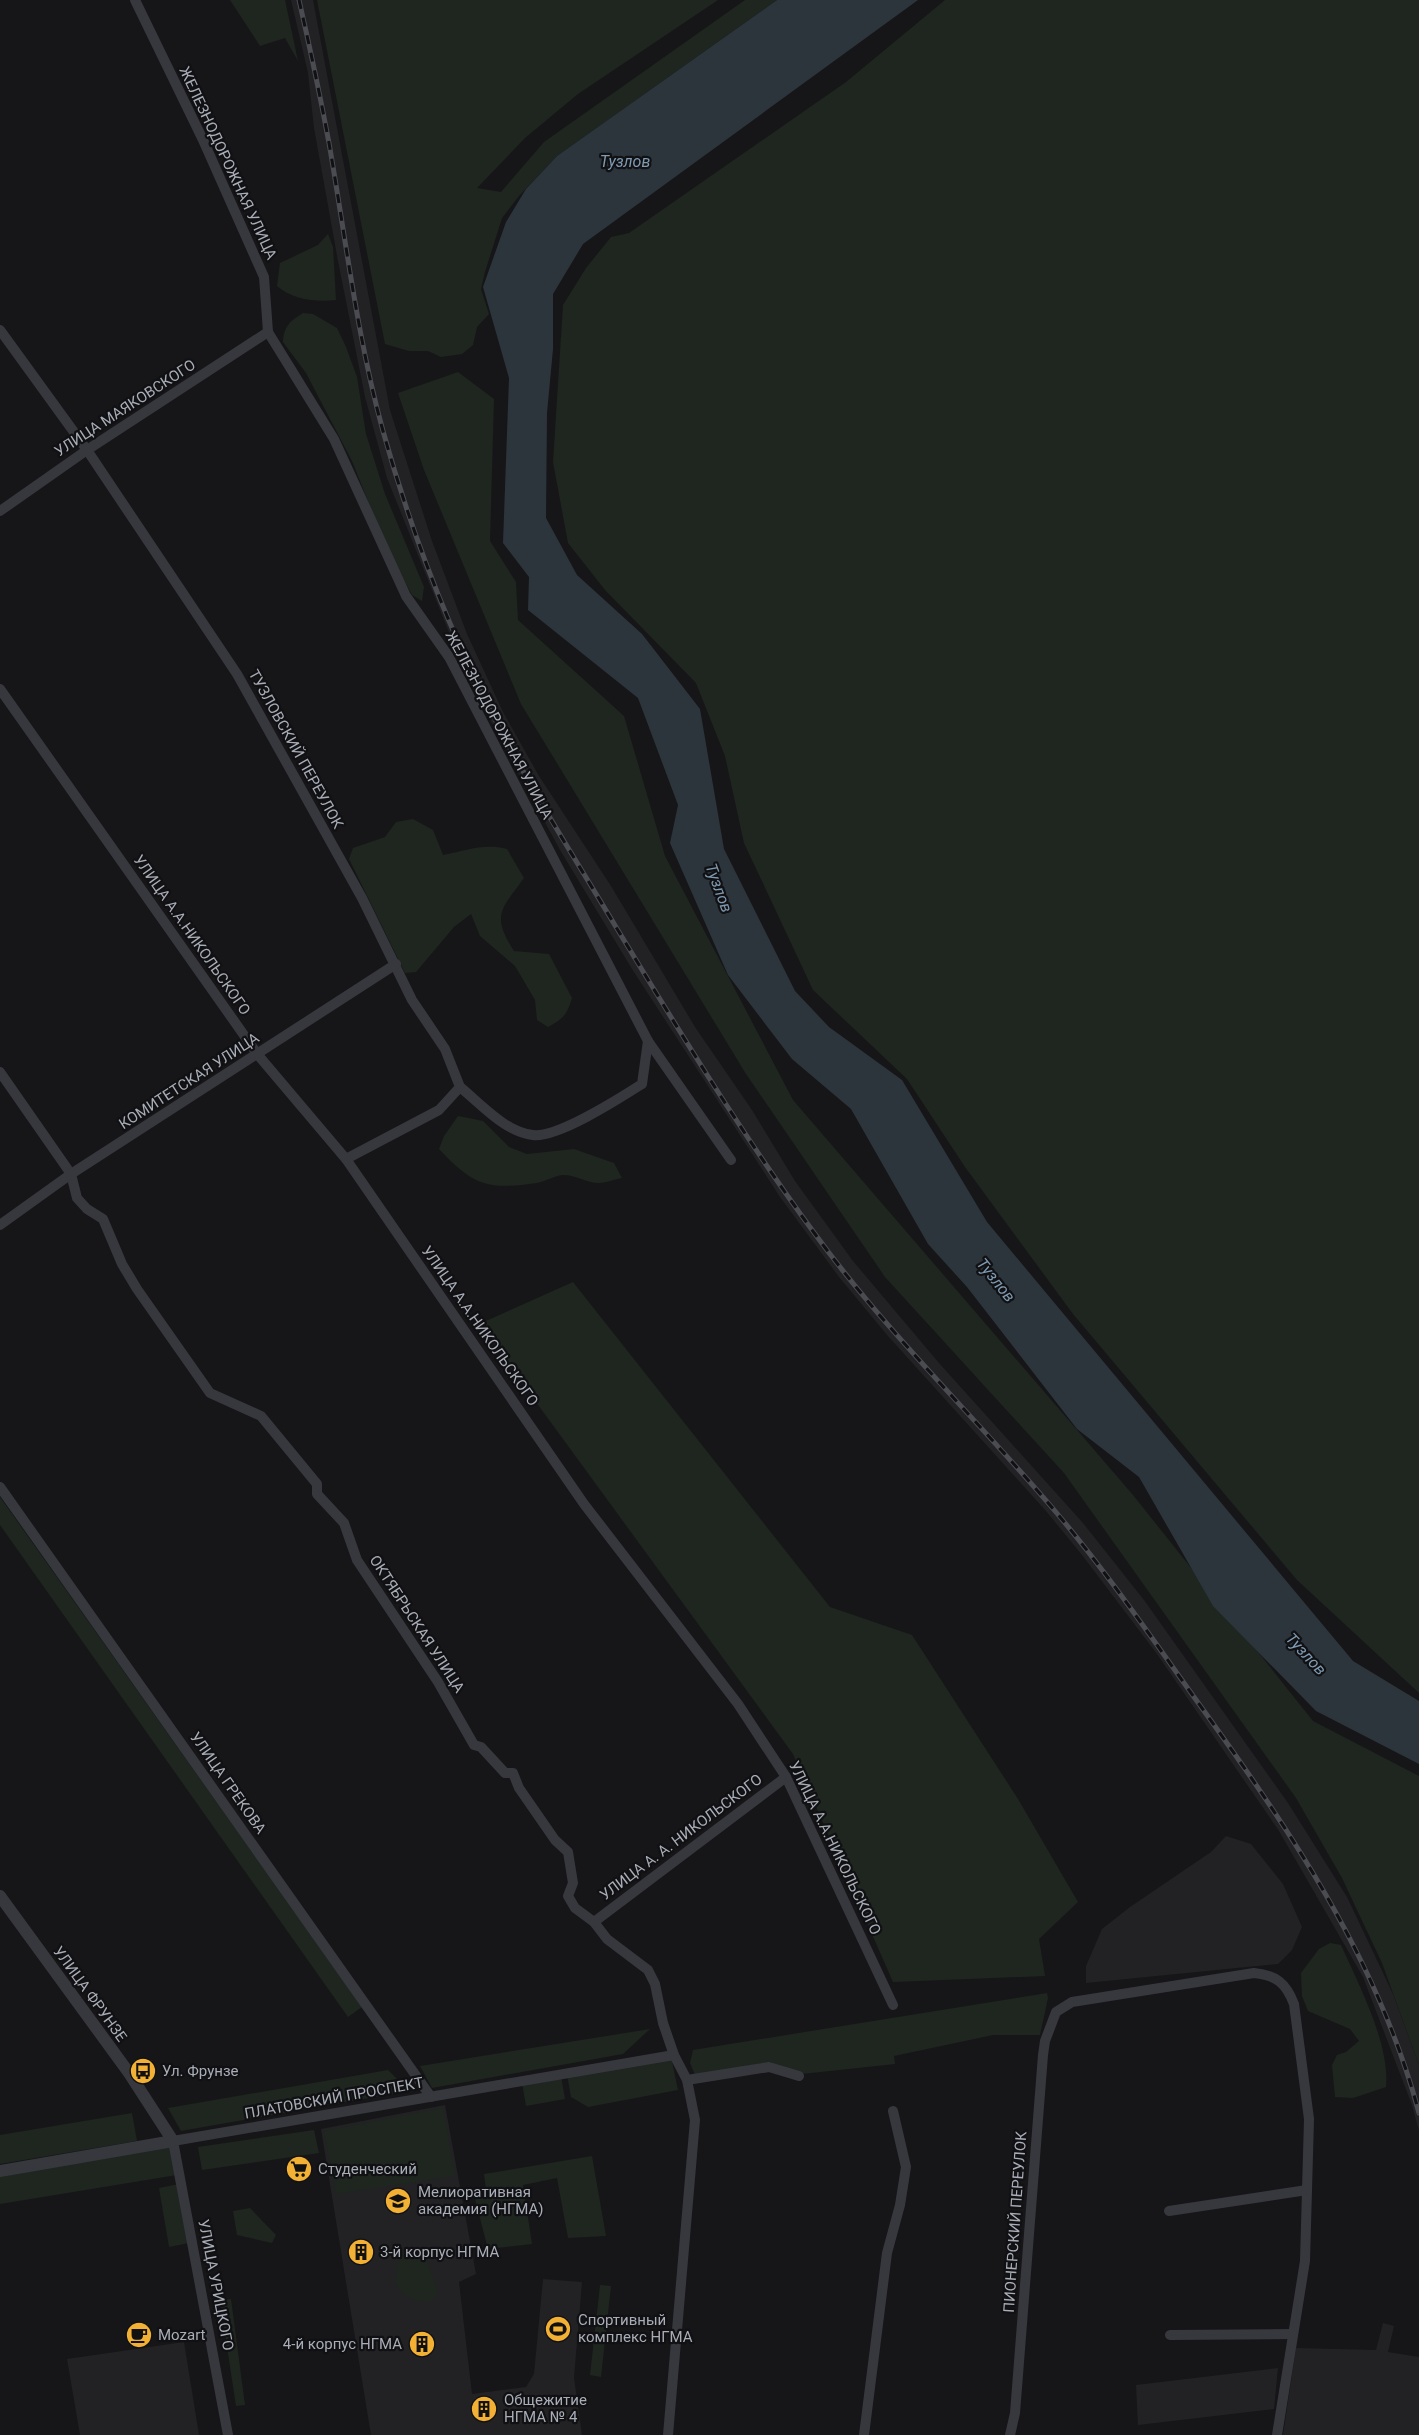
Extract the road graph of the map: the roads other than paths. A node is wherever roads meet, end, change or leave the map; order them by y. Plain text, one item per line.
1 (135, 0) edge
2 (0, 330) edge
3 (268, 332) junction
4 (87, 450) junction
5 (0, 511) edge
6 (0, 689) edge
7 (396, 964) junction
8 (648, 1041) junction
9 (258, 1055) junction
10 (0, 1072) edge
11 (460, 1087) junction
12 (346, 1159) junction
13 (731, 1160) dead end
14 (71, 1174) junction
15 (0, 1225) edge
16 (0, 1487) edge
17 (786, 1777) junction
18 (0, 1896) edge
19 (594, 1922) junction
20 (893, 2006) dead end
21 (674, 2055) junction
22 (799, 2076) dead end
23 (687, 2080) junction
24 (431, 2097) junction
25 (894, 2111) dead end
26 (174, 2140) junction
27 (0, 2171) edge
28 (1307, 2190) junction
29 (1169, 2211) dead end
30 (1293, 2334) junction
31 (1170, 2335) dead end
32 (228, 2435) edge
33 (668, 2435) edge
34 (864, 2435) edge
35 (1010, 2435) edge
36 (1277, 2435) edge

1 - 3 street, ЖЕЛЕЗНОДОРОЖНАЯ УЛИЦА
2 - 4 street, ТУЗЛОВСКИЙ ПЕРЕУЛОК
3 - 4 street, УЛИЦА МАЯКОВСКОГО
3 - 8 street, ЖЕЛЕЗНОДОРОЖНАЯ УЛИЦА
4 - 5 street, УЛИЦА МАЯКОВСКОГО
4 - 7 street, ТУЗЛОВСКИЙ ПЕРЕУЛОК
6 - 9 street, УЛИЦА А.А.НИКОЛЬСКОГО
7 - 9 street, КОМИТЕТСКАЯ УЛИЦА
7 - 11 street, ТУЗЛОВСКИЙ ПЕРЕУЛОК
8 - 11 street
8 - 13 street, ЖЕЛЕЗНОДОРОЖНАЯ УЛИЦА
9 - 12 street, УЛИЦА А.А.НИКОЛЬСКОГО
9 - 14 street, КОМИТЕТСКАЯ УЛИЦА
10 - 14 street, ОКТЯБРЬСКАЯ УЛИЦА
11 - 12 street
12 - 17 street, УЛИЦА А.А.НИКОЛЬСКОГО
14 - 15 street, КОМИТЕТСКАЯ УЛИЦА
14 - 19 street, ОКТЯБРЬСКАЯ УЛИЦА
16 - 24 street, УЛИЦА ГРЕКОВА
17 - 19 street, УЛИЦА А. А. НИКОЛЬСКОГО
17 - 20 street, УЛИЦА А.А.НИКОЛЬСКОГО
18 - 26 street, УЛИЦА ФРУНЗЕ
19 - 21 street, ОКТЯБРЬСКАЯ УЛИЦА
21 - 23 street, ОКТЯБРЬСКАЯ УЛИЦА
21 - 24 street, ПЛАТОВСКИЙ ПРОСПЕКТ
22 - 23 street
23 - 33 street, ОКТЯБРЬСКАЯ УЛИЦА
24 - 26 street, ПЛАТОВСКИЙ ПРОСПЕКТ
25 - 34 street
26 - 27 street, ПЛАТОВСКИЙ ПРОСПЕКТ
26 - 32 street, УЛИЦА УРИЦКОГО
28 - 29 street
28 - 30 street
28 - 35 street, ПИОНЕРСКИЙ ПЕРЕУЛОК
30 - 31 street
30 - 36 street

